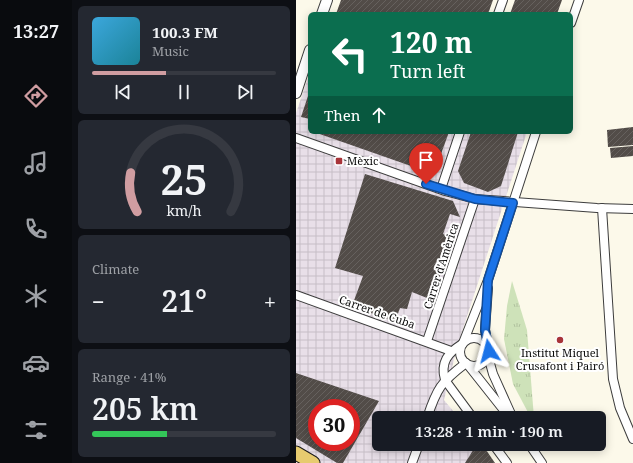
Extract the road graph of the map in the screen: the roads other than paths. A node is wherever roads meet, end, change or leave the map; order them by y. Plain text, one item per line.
1 (327, 0) edge
2 (503, 0) edge
3 (579, 0) edge
4 (323, 12) edge
5 (499, 12) edge
6 (573, 17) edge
7 (308, 56) edge
8 (296, 93) edge
9 (459, 134) edge
10 (535, 134) edge
11 (296, 138) edge
12 (441, 189) junction
13 (475, 199) junction
14 (513, 203) junction
15 (602, 208) junction
16 (633, 208) edge
17 (488, 280) junction
18 (296, 295) edge
19 (427, 341) junction
20 (463, 344) junction
21 (488, 347) junction
22 (451, 351) junction
23 (488, 356) junction
24 (467, 364) junction
25 (445, 380) junction
26 (430, 411) edge
27 (468, 411) edge
28 (505, 411) edge
29 (508, 411) edge
30 (633, 439) edge
31 (416, 451) edge
32 (498, 451) edge
33 (534, 451) edge
34 (296, 453) edge
35 (313, 463) edge
36 (412, 463) edge
37 (507, 463) edge
38 (542, 463) edge

1 - 4 street
2 - 5 street
3 - 6 street
7 - 8 street
9 - 12 street
10 - 14 street
11 - 12 street
12 - 13 street
13 - 14 street
13 - 19 street, Carrer d'Amèrica
14 - 15 street
14 - 17 street
15 - 16 street
15 - 30 street
17 - 20 street
17 - 21 street
18 - 19 street, Carrer de Cuba
19 - 22 street, Carrer de Cuba
20 - 21 street
20 - 22 street
20 - 24 street
21 - 23 street
22 - 25 street
23 - 24 street
23 - 29 street
24 - 25 street
24 - 28 street
25 - 26 street
25 - 27 street
31 - 36 street
32 - 37 street
33 - 38 street
34 - 35 main road

